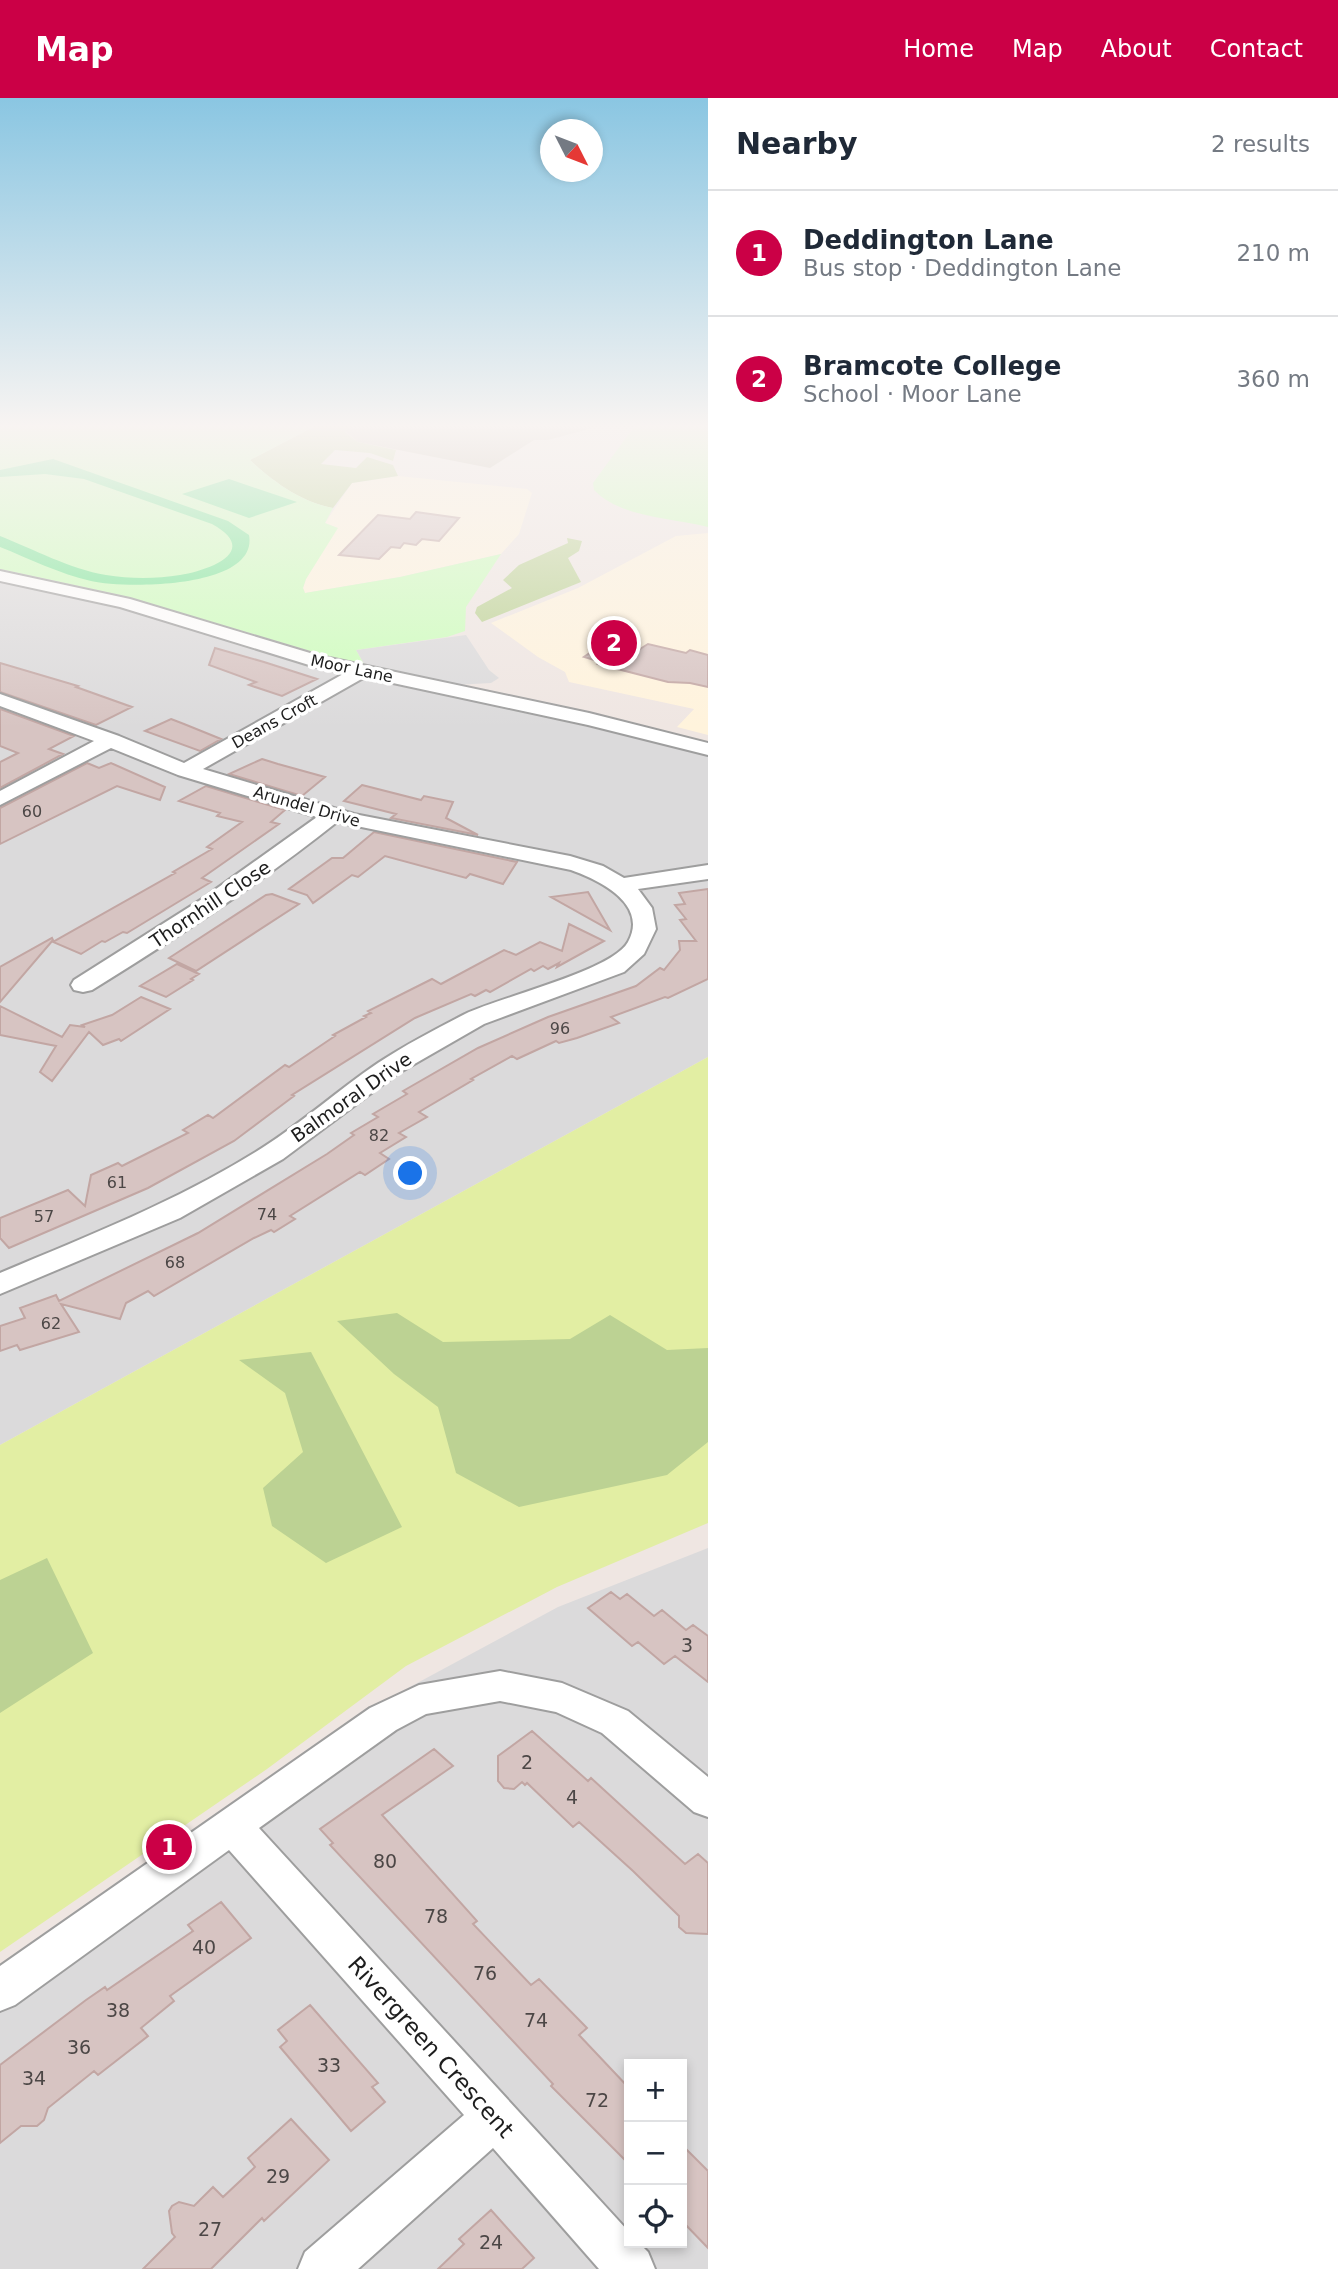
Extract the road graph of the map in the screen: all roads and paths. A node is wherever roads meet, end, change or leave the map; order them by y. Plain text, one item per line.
1 (0, 576) edge
2 (362, 671) junction
3 (0, 700) edge
4 (112, 740) junction
5 (708, 749) edge
6 (185, 771) junction
7 (0, 799) edge
8 (333, 815) junction
9 (708, 872) edge
10 (621, 885) junction
11 (83, 985) dead end
12 (0, 1284) edge
13 (708, 1800) edge
14 (232, 1825) junction
15 (0, 1991) edge
16 (495, 2117) junction
17 (322, 2269) edge
18 (631, 2269) edge

1 - 2 street, Moor Lane
2 - 5 street, Moor Lane
2 - 6 street, Deans Croft
3 - 4 street, Arundel Drive
4 - 6 street, Arundel Drive
4 - 7 street
6 - 8 street, Arundel Drive
8 - 10 street, Arundel Drive
8 - 11 street, Thornhill Close
9 - 10 street
10 - 12 street, Balmoral Drive
13 - 14 street
14 - 15 street
14 - 16 street, Rivergreen Crescent
16 - 17 street
16 - 18 street, Rivergreen Crescent

